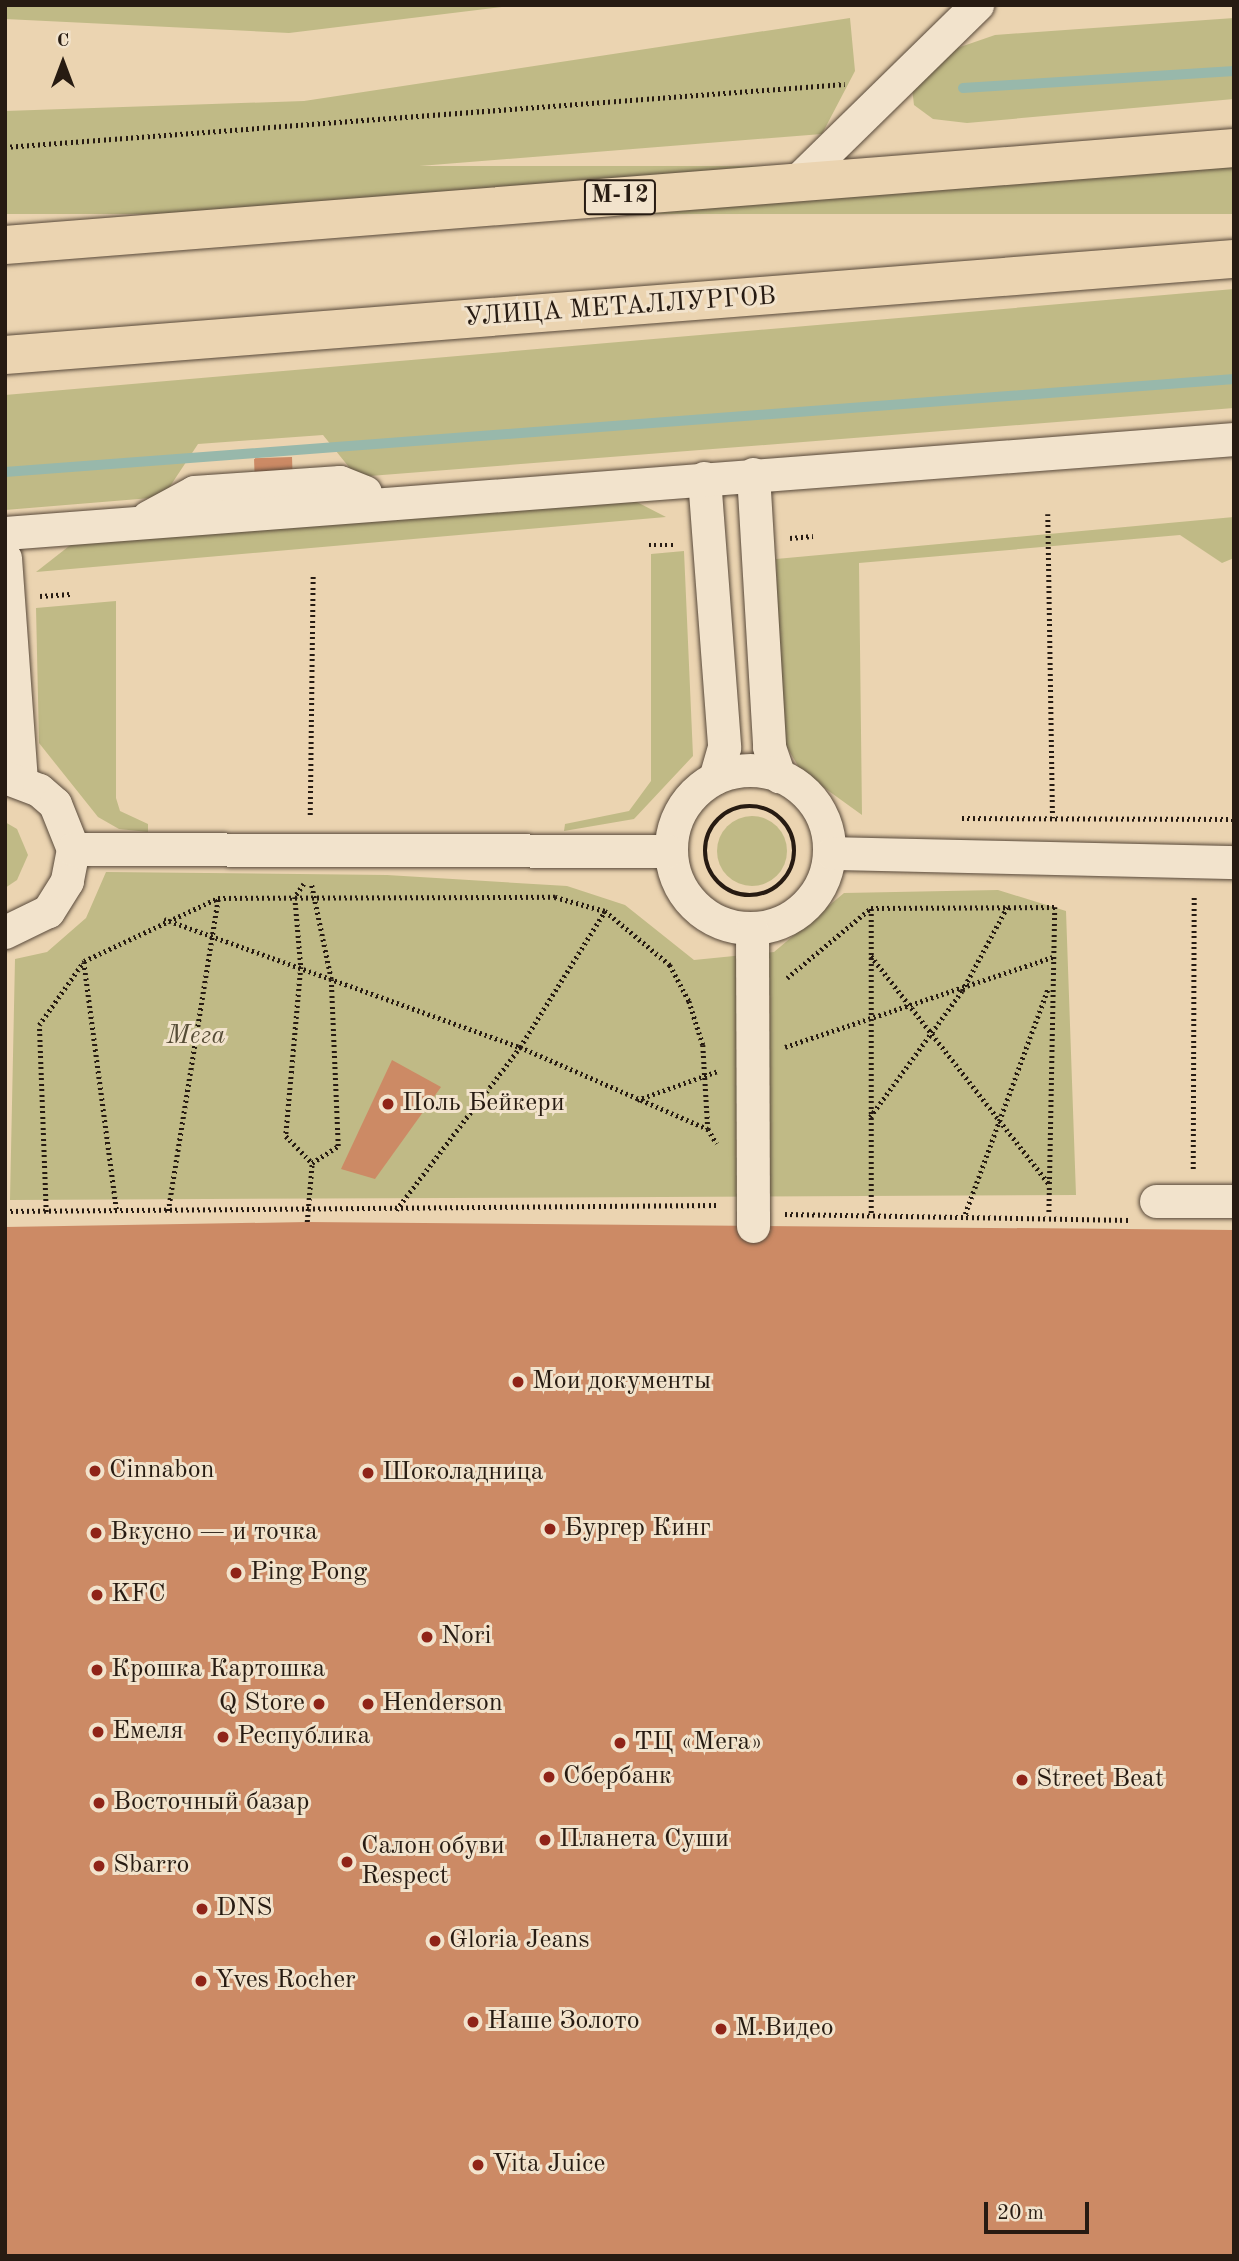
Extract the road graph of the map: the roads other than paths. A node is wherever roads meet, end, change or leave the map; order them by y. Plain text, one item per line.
1 (977, 5) edge
2 (1234, 148) edge
3 (795, 183) junction
4 (5, 245) edge
5 (1234, 259) edge
6 (5, 355) edge
7 (1234, 439) edge
8 (753, 474) junction
9 (704, 478) junction
10 (5, 533) edge
11 (5, 558) edge
12 (779, 776) junction
13 (13, 778) edge
14 (715, 778) junction
15 (72, 849) junction
16 (667, 850) junction
17 (832, 853) junction
18 (1234, 862) edge
19 (752, 931) junction
20 (5, 932) edge
21 (1234, 1202) edge
22 (1147, 1211) road end
23 (753, 1215) road end

1 - 3 street
2 - 3 main road, М-12
3 - 4 main road, М-12
5 - 6 main road, УЛИЦА МЕТАЛЛУРГОВ
7 - 8 street
8 - 9 street
8 - 12 street
9 - 10 street
9 - 14 street
11 - 13 street
12 - 14 street
12 - 17 street
13 - 15 street
14 - 16 street
15 - 16 street
15 - 20 street
16 - 19 street
17 - 18 street
17 - 19 street
19 - 23 street
21 - 22 street

